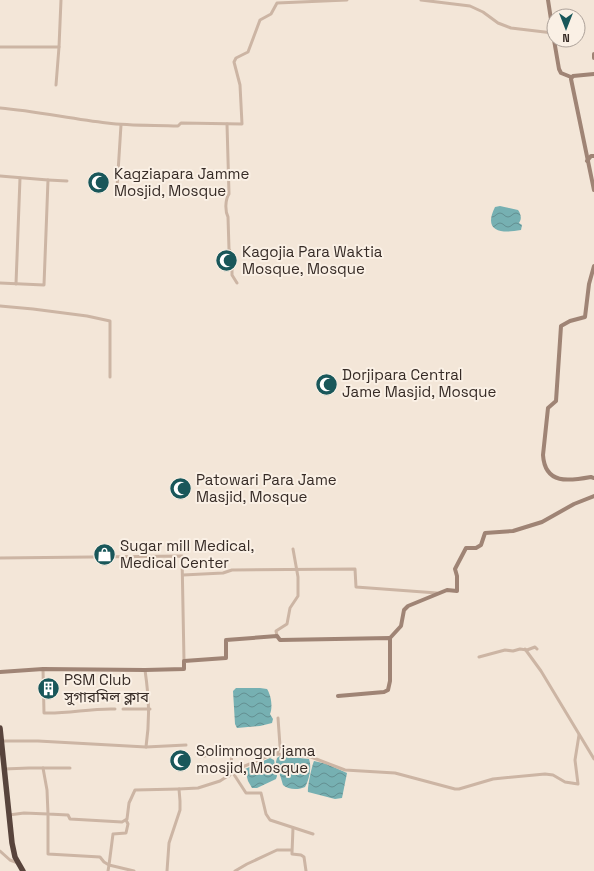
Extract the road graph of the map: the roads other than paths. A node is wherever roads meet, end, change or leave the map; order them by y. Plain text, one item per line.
1 (61, 0) edge
2 (347, 0) edge
3 (421, 0) edge
4 (277, 1) edge
5 (546, 32) edge
6 (0, 46) edge
7 (59, 47) junction
8 (555, 48) edge
9 (594, 54) edge
10 (594, 58) edge
11 (594, 74) edge
12 (571, 77) junction
13 (56, 85) dead end
14 (0, 108) edge
15 (227, 124) junction
16 (121, 125) junction
17 (594, 156) edge
18 (587, 161) junction
19 (0, 176) edge
20 (20, 178) junction
21 (48, 180) junction
22 (67, 181) dead end
23 (117, 188) dead end
24 (594, 190) edge
25 (594, 266) edge
26 (0, 283) edge
27 (237, 283) dead end
28 (16, 284) junction
29 (0, 306) edge
30 (110, 377) dead end
31 (594, 478) edge
32 (594, 496) edge
33 (293, 549) dead end
34 (0, 558) edge
35 (297, 570) junction
36 (183, 575) junction
37 (439, 593) junction
38 (277, 636) junction
39 (390, 638) junction
40 (525, 649) junction
41 (537, 649) dead end
42 (479, 657) dead end
43 (184, 660) junction
44 (43, 669) junction
45 (145, 670) junction
46 (0, 672) edge
47 (338, 696) dead end
48 (115, 709) dead end
49 (123, 709) dead end
50 (150, 709) junction
51 (278, 718) dead end
52 (0, 728) edge
53 (580, 736) junction
54 (1, 741) junction
55 (186, 745) dead end
56 (146, 747) junction
57 (277, 754) junction
58 (204, 756) dead end
59 (594, 759) edge
60 (43, 768) junction
61 (70, 768) dead end
62 (4, 769) junction
63 (233, 774) junction
64 (229, 776) junction
65 (178, 789) junction
66 (48, 814) junction
67 (9, 815) junction
68 (126, 820) junction
69 (293, 828) junction
70 (313, 834) dead end
71 (291, 850) junction
72 (0, 851) edge
73 (18, 863) junction
74 (109, 865) junction
75 (23, 871) edge
76 (108, 871) edge
77 (134, 871) edge
78 (167, 871) edge
79 (235, 871) edge
80 (306, 871) edge

1 - 7 street
2 - 4 street
3 - 5 street
4 - 15 street
6 - 7 street
7 - 13 street
8 - 12 street
9 - 10 street
11 - 12 street
12 - 18 street
14 - 16 street
15 - 16 street
15 - 27 street
16 - 23 street
17 - 18 street
18 - 24 street
19 - 20 street
20 - 21 street
20 - 28 street
21 - 22 street
21 - 28 street
25 - 31 street
26 - 28 street
29 - 30 street
32 - 37 street
33 - 35 street
34 - 36 street
35 - 36 street
35 - 37 street
35 - 38 street
36 - 43 street
37 - 39 street
38 - 39 street
38 - 43 street
39 - 47 street
40 - 41 street
40 - 42 street
40 - 53 street
43 - 45 street
44 - 45 street
44 - 46 street
44 - 48 street
45 - 50 street
49 - 50 street
50 - 56 street
51 - 57 street
52 - 54 highway
53 - 57 street
53 - 59 street
54 - 56 street
54 - 62 highway
55 - 56 street
57 - 63 street
58 - 64 street
60 - 61 street
60 - 62 street
60 - 66 street
62 - 67 highway
63 - 64 street
63 - 69 street
64 - 65 street
65 - 68 street
65 - 78 street
66 - 67 street
66 - 68 street
66 - 74 street
67 - 73 highway
68 - 74 street
69 - 70 street
69 - 71 street
71 - 79 street
71 - 80 street
72 - 73 street
73 - 75 highway
74 - 76 street
74 - 77 street

